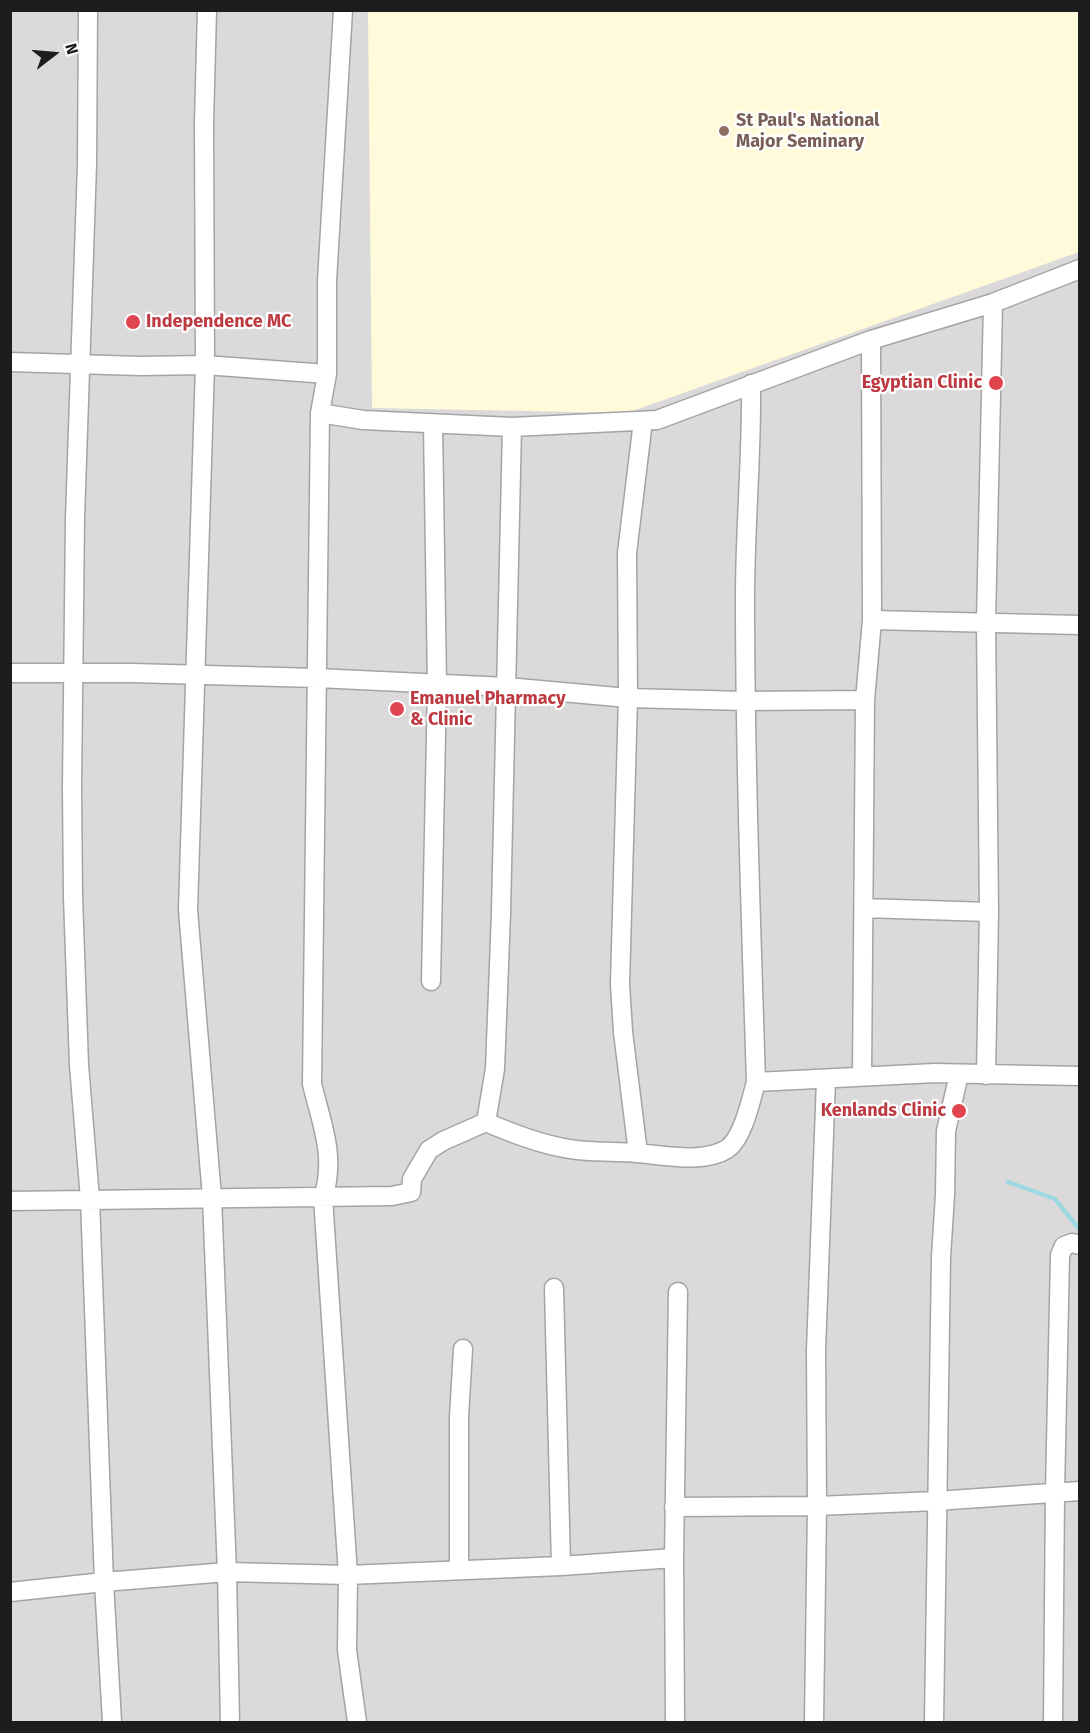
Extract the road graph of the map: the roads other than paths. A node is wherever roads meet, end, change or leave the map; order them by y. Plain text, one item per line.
1 (88, 10) edge
2 (207, 10) edge
3 (343, 10) edge
4 (1080, 268) edge
5 (993, 303) junction
6 (871, 340) junction
7 (10, 362) edge
8 (82, 364) junction
9 (205, 365) junction
10 (327, 374) junction
11 (751, 384) junction
12 (320, 413) junction
13 (643, 421) junction
14 (433, 424) junction
15 (512, 427) junction
16 (872, 620) junction
17 (986, 622) junction
18 (1080, 625) edge
19 (10, 673) edge
20 (74, 674) junction
21 (197, 676) junction
22 (317, 678) junction
23 (437, 685) junction
24 (507, 687) junction
25 (628, 699) junction
26 (866, 700) junction
27 (745, 701) junction
28 (864, 908) junction
29 (989, 912) junction
30 (431, 981) dead end
31 (959, 1074) junction
32 (986, 1075) junction
33 (862, 1076) junction
34 (1080, 1076) edge
35 (826, 1080) junction
36 (756, 1082) junction
37 (486, 1122) junction
38 (639, 1153) junction
39 (212, 1197) junction
40 (323, 1198) junction
41 (90, 1199) junction
42 (10, 1201) edge
43 (1080, 1245) edge
44 (554, 1288) dead end
45 (678, 1292) dead end
46 (463, 1349) dead end
47 (1080, 1491) edge
48 (1055, 1492) junction
49 (936, 1501) junction
50 (817, 1506) junction
51 (674, 1507) junction
52 (674, 1558) junction
53 (561, 1566) junction
54 (459, 1569) junction
55 (227, 1572) junction
56 (348, 1575) junction
57 (104, 1582) junction
58 (10, 1592) edge
59 (112, 1722) edge
60 (230, 1722) edge
61 (357, 1722) edge
62 (675, 1722) edge
63 (814, 1722) edge
64 (934, 1722) edge
65 (1053, 1722) edge

1 - 8 street
2 - 9 street
3 - 10 street
4 - 5 street
5 - 6 street
5 - 17 street
6 - 11 street
6 - 16 street
7 - 8 street
8 - 9 street
8 - 20 street
9 - 10 street
9 - 21 street
10 - 12 street
11 - 13 street
11 - 27 street
12 - 14 street
12 - 22 street
13 - 15 street
13 - 25 street
14 - 15 street
14 - 23 street
15 - 24 street
16 - 17 street
16 - 26 street
17 - 18 street
17 - 29 street
19 - 20 street
20 - 21 street
20 - 41 street
21 - 22 street
21 - 39 street
22 - 23 street
22 - 40 street
23 - 24 street
23 - 30 street
24 - 25 street
24 - 37 street
25 - 27 street
25 - 38 street
26 - 27 street
26 - 28 street
27 - 36 street
28 - 29 street
28 - 33 street
29 - 32 street
31 - 32 street
31 - 33 street
31 - 49 street
32 - 34 street
33 - 35 street
35 - 36 street
35 - 50 street
36 - 38 street
37 - 38 street
37 - 40 street
39 - 40 street
39 - 41 street
39 - 55 street
40 - 56 street
41 - 42 street
41 - 57 street
43 - 48 street
44 - 53 street
45 - 51 street
46 - 54 street
47 - 48 street
48 - 49 street
48 - 65 street
49 - 50 street
49 - 64 street
50 - 51 street
50 - 63 street
51 - 52 street
52 - 53 street
52 - 62 street
53 - 54 street
54 - 56 street
55 - 56 street
55 - 57 street
55 - 60 street
56 - 61 street
57 - 58 street
57 - 59 street

